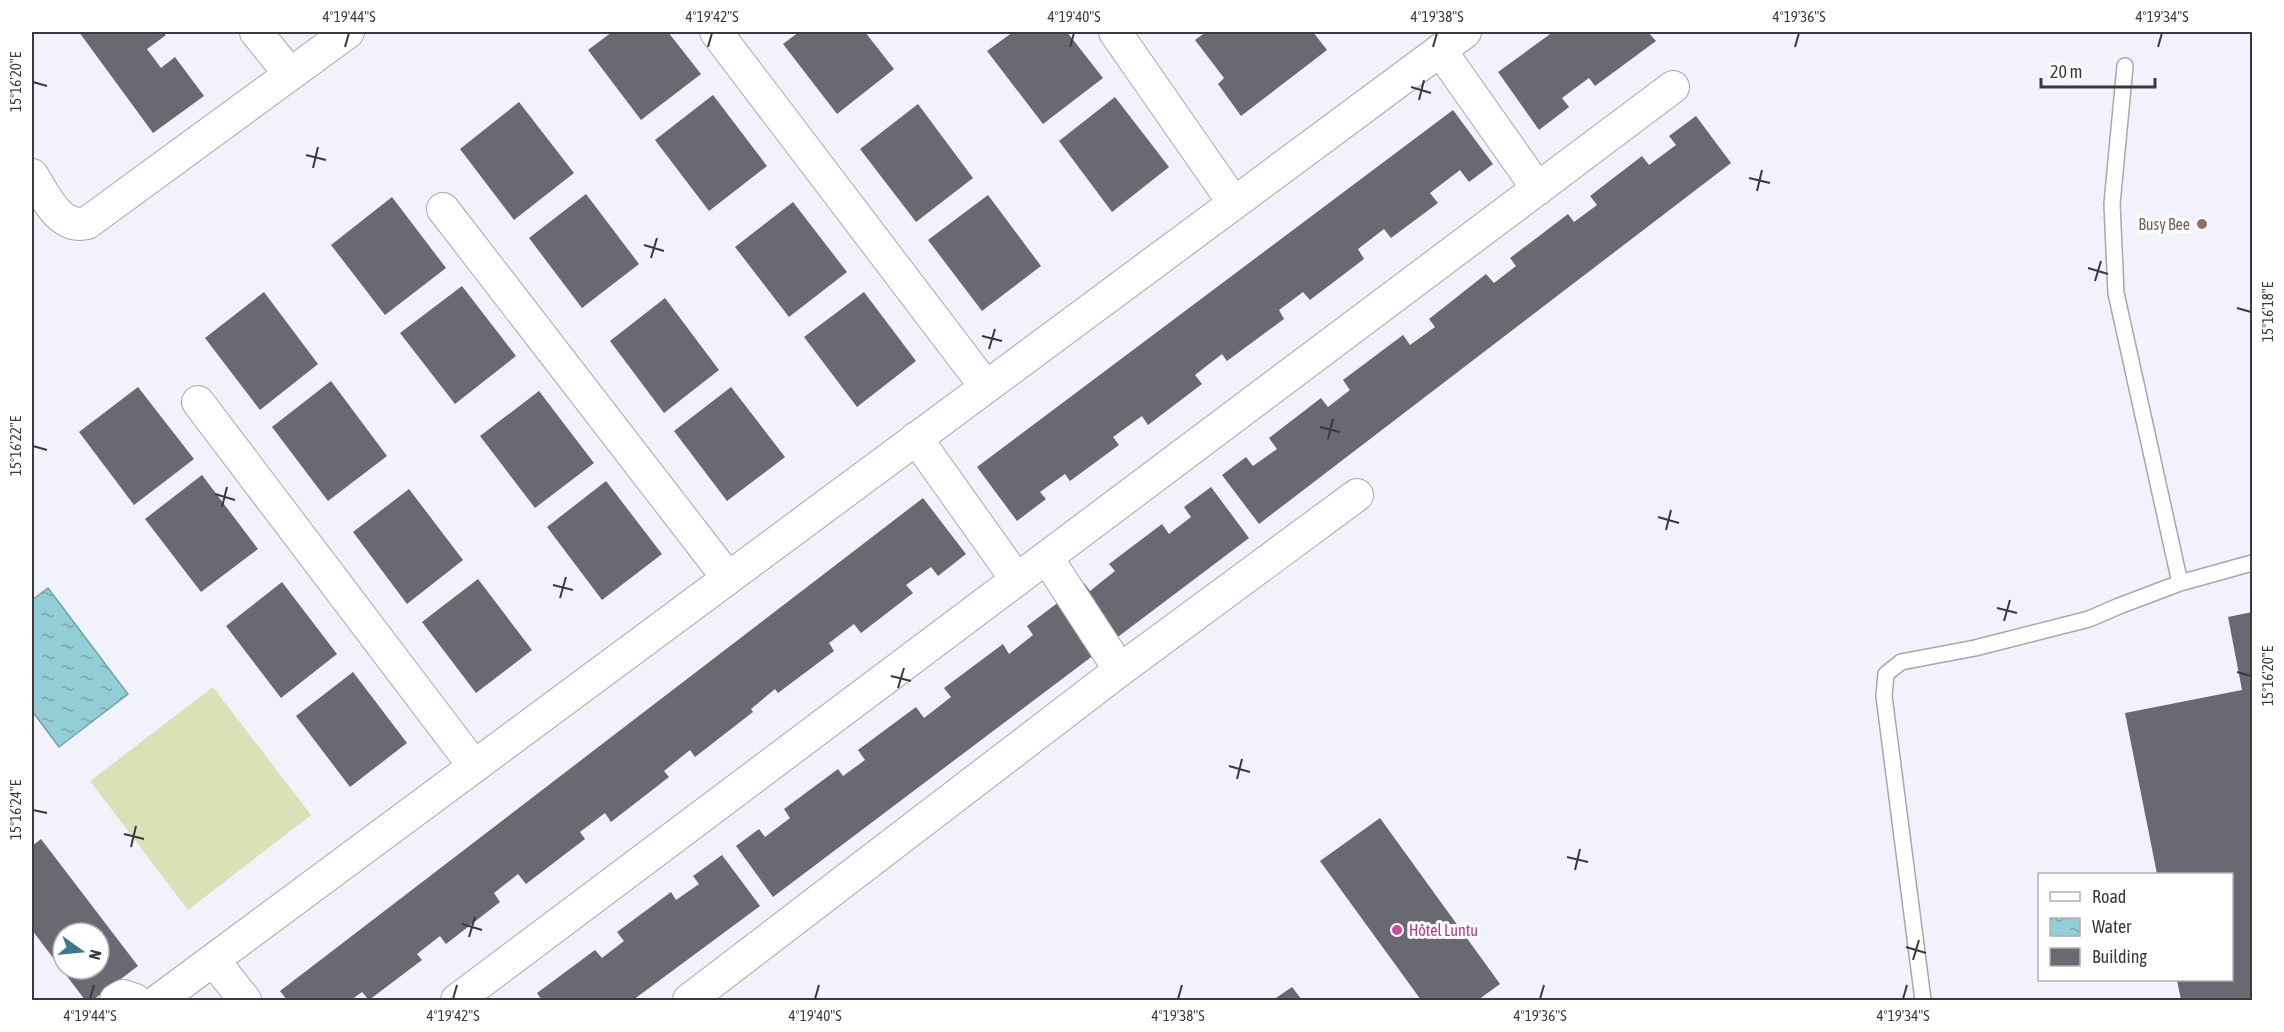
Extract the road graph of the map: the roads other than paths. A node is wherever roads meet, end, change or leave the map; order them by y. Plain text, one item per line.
1 (256, 32) edge
2 (348, 32) edge
3 (716, 32) edge
4 (1115, 32) edge
5 (1465, 32) edge
6 (1440, 50) junction
7 (2125, 66) dead end
8 (290, 74) junction
9 (1673, 87) dead end
10 (32, 175) edge
11 (1539, 189) junction
12 (1234, 203) junction
13 (443, 209) dead end
14 (986, 387) junction
15 (198, 402) dead end
16 (916, 438) junction
17 (1357, 495) dead end
18 (1047, 558) junction
19 (2253, 562) edge
20 (728, 578) junction
21 (1017, 580) junction
22 (2180, 584) junction
23 (1120, 670) junction
24 (474, 766) junction
25 (213, 960) junction
26 (116, 1000) edge
27 (135, 1000) edge
28 (159, 1000) edge
29 (245, 1000) edge
30 (457, 1000) edge
31 (689, 1000) edge
32 (1923, 1000) edge

1 - 8 street
2 - 8 street
3 - 14 street
4 - 12 street
5 - 6 street
6 - 11 street
6 - 12 street
7 - 22 lane
8 - 10 street
9 - 11 street
11 - 18 street
12 - 14 street
13 - 20 street
14 - 16 street
15 - 24 street
16 - 20 street
16 - 21 street
17 - 23 street
18 - 21 street
18 - 23 street
19 - 22 lane
20 - 24 street
21 - 30 street
22 - 32 lane
23 - 31 street
24 - 25 street
25 - 28 street
25 - 29 street
26 - 27 street

